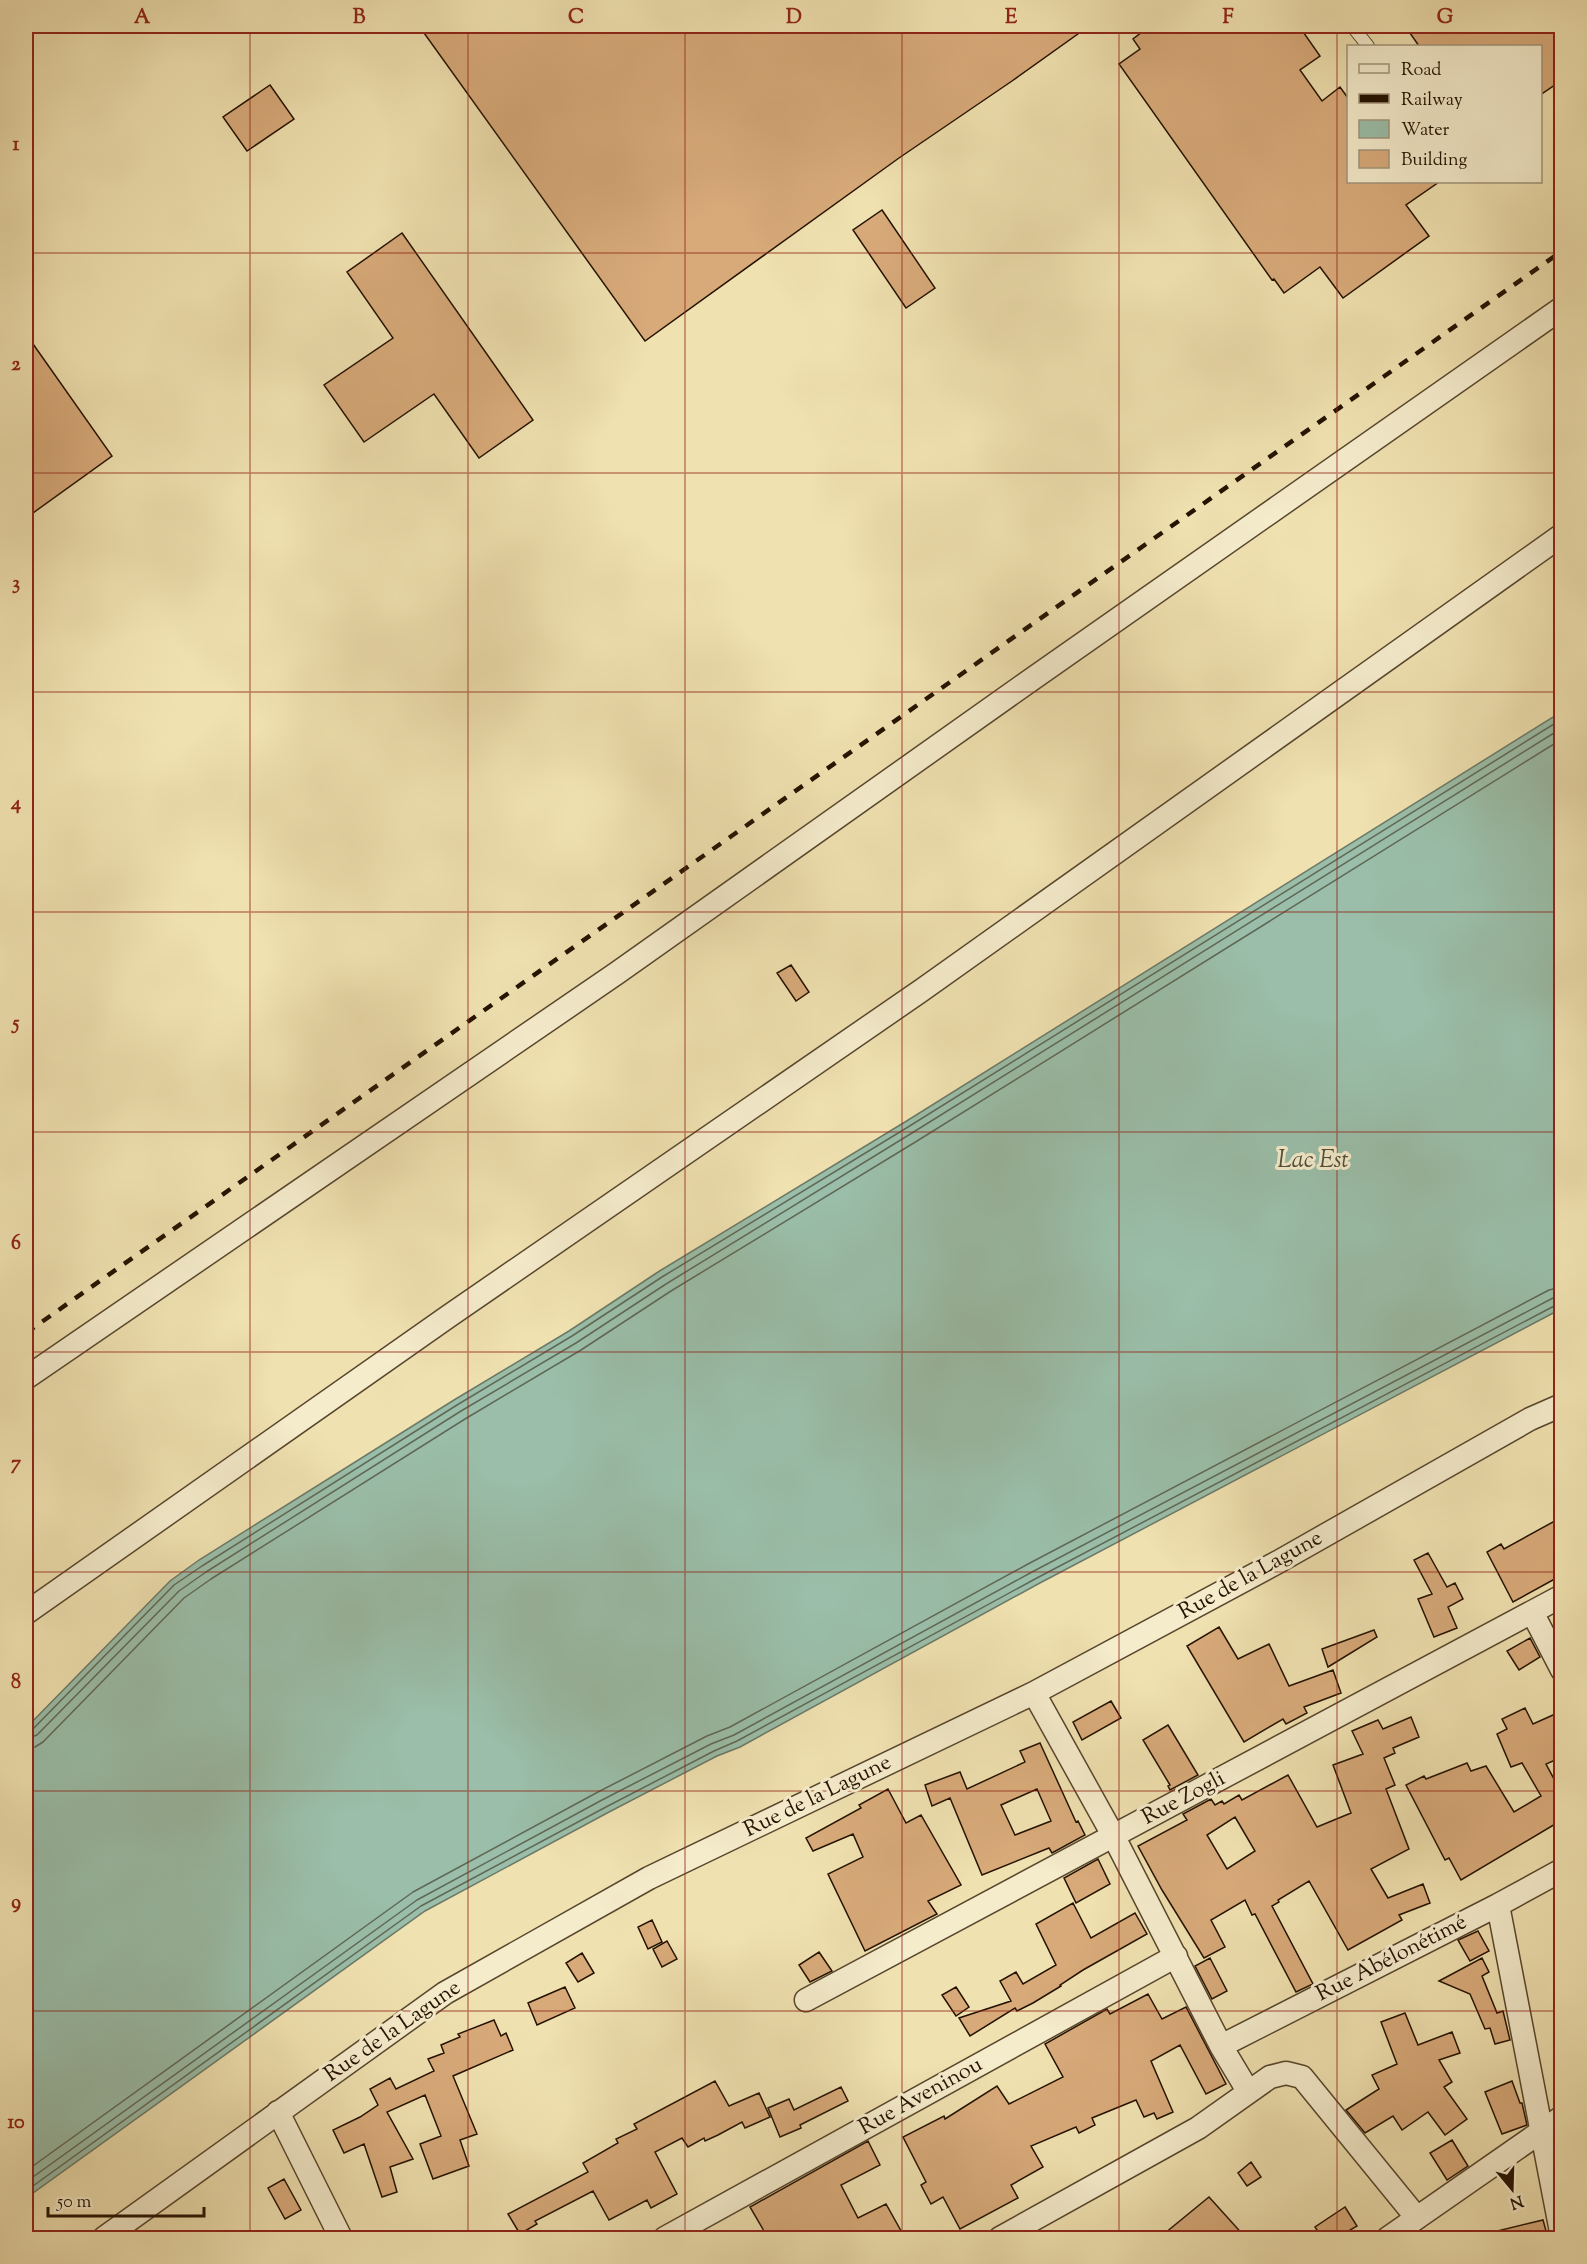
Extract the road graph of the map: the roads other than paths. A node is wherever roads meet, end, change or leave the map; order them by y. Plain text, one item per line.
1 (1352, 26) edge
2 (1367, 45) edge
3 (1562, 308) edge
4 (1562, 535) edge
5 (26, 1378) edge
6 (1562, 1404) edge
7 (1562, 1596) edge
8 (1532, 1612) junction
9 (26, 1613) edge
10 (1562, 1671) edge
11 (1034, 1693) junction
12 (1114, 1837) junction
13 (1562, 1870) edge
14 (1498, 1905) junction
15 (1176, 1956) junction
16 (806, 2000) dead end
17 (1221, 2046) junction
18 (1248, 2091) junction
19 (278, 2112) junction
20 (1562, 2117) edge
21 (1541, 2133) junction
22 (1416, 2218) junction
23 (1562, 2237) edge
24 (104, 2238) edge
25 (341, 2238) edge
26 (665, 2238) edge
27 (1000, 2238) edge
28 (1388, 2238) edge

1 - 2 lane
3 - 5 street
4 - 9 street
6 - 11 street, Rue de la Lagune
7 - 8 street, Rue Zogli
8 - 10 street
8 - 12 street, Rue Zogli
11 - 12 street
11 - 19 street, Rue de la Lagune
12 - 15 street
12 - 16 street, Rue Zogli
13 - 14 street, Rue Abélonétimé
14 - 17 street, Rue Abélonétimé
14 - 21 street
15 - 17 street
15 - 26 street, Rue Aveninou
17 - 18 street
18 - 22 street
18 - 27 street
19 - 24 street, Rue de la Lagune
19 - 25 street
20 - 21 street
21 - 22 street
21 - 23 street
22 - 28 street

